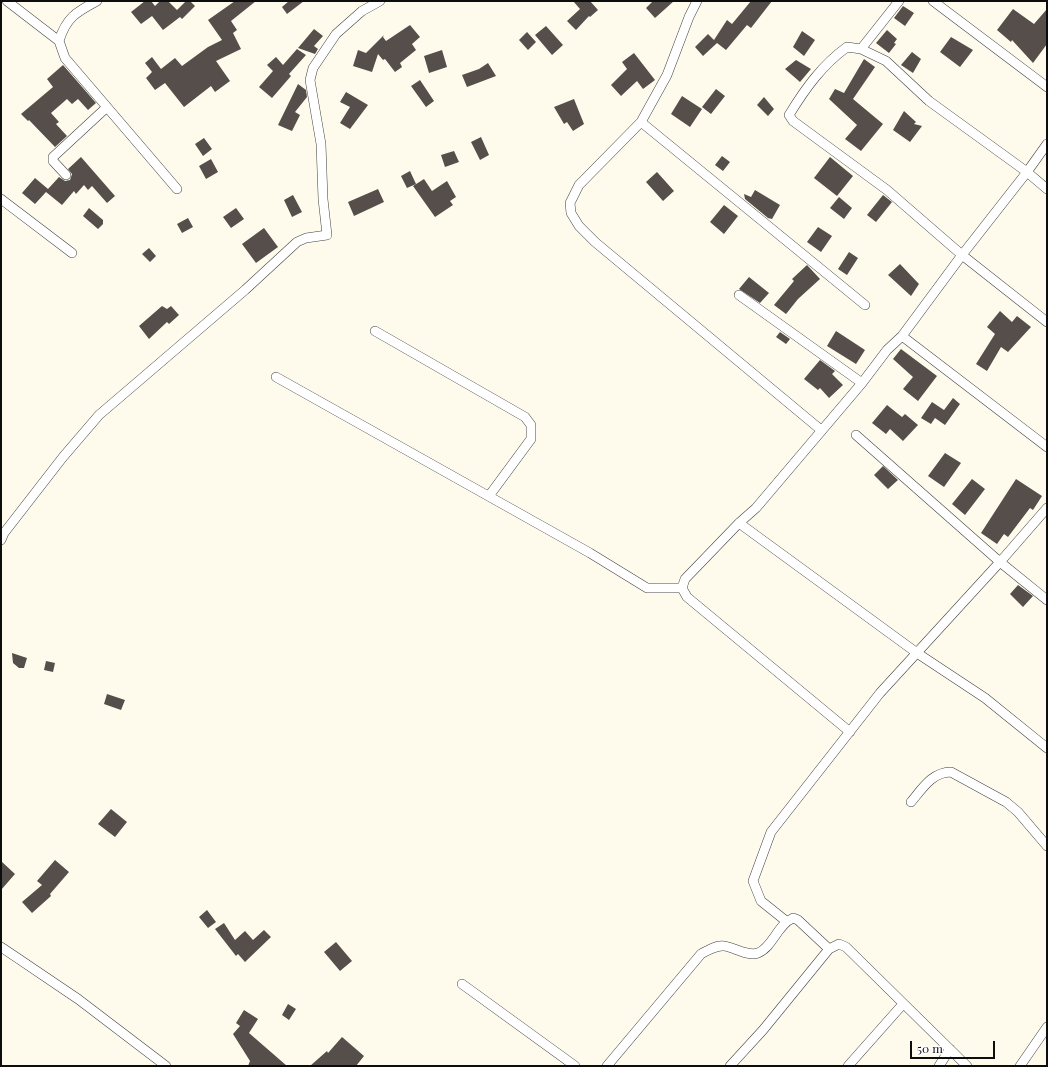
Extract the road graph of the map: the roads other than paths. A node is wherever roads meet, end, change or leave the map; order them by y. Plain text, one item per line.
1 (7, 1) edge
2 (97, 1) edge
3 (380, 1) edge
4 (697, 1) edge
5 (899, 1) edge
6 (933, 1) edge
7 (59, 41) junction
8 (862, 49) junction
9 (1047, 87) edge
10 (107, 107) junction
11 (642, 122) junction
12 (1047, 144) edge
13 (1027, 172) junction
14 (66, 174) dead end
15 (177, 189) dead end
16 (1047, 189) edge
17 (1, 199) edge
18 (72, 253) dead end
19 (962, 255) junction
20 (739, 294) dead end
21 (865, 305) dead end
22 (1047, 322) edge
23 (375, 331) dead end
24 (902, 336) junction
25 (276, 377) dead end
26 (862, 383) junction
27 (821, 430) junction
28 (856, 435) dead end
29 (1047, 448) edge
30 (490, 496) junction
31 (1047, 508) edge
32 (739, 523) junction
33 (1, 540) edge
34 (1000, 562) junction
35 (682, 588) junction
36 (1047, 600) edge
37 (917, 653) junction
38 (850, 732) junction
39 (1047, 748) edge
40 (911, 802) dead end
41 (1047, 846) edge
42 (786, 921) junction
43 (1, 947) edge
44 (829, 949) junction
45 (462, 984) dead end
46 (903, 1004) junction
47 (1047, 1027) edge
48 (950, 1049) junction
49 (166, 1066) edge
50 (575, 1066) edge
51 (607, 1066) edge
52 (730, 1066) edge
53 (848, 1066) edge
54 (939, 1066) edge
55 (968, 1066) edge
56 (1020, 1066) edge

1 - 7 street
2 - 7 street
3 - 33 street
4 - 11 street
5 - 8 street
6 - 9 street
7 - 10 street
8 - 13 street
8 - 19 street
10 - 14 street
10 - 15 street
11 - 21 street
11 - 27 street
12 - 13 street
13 - 16 street
13 - 19 street
17 - 18 street
19 - 22 street
19 - 24 street
20 - 26 street
23 - 30 street
24 - 26 street
24 - 29 street
25 - 30 street
26 - 27 street
27 - 32 street
28 - 34 street
30 - 35 street
31 - 34 street
32 - 35 street
32 - 37 street
34 - 36 street
34 - 37 street
35 - 38 street
37 - 38 street
37 - 39 street
38 - 42 street
40 - 41 street
42 - 44 street
42 - 51 street
43 - 49 street
44 - 46 street
44 - 52 street
45 - 50 street
46 - 48 street
46 - 53 street
47 - 56 street
48 - 54 street
48 - 55 street

